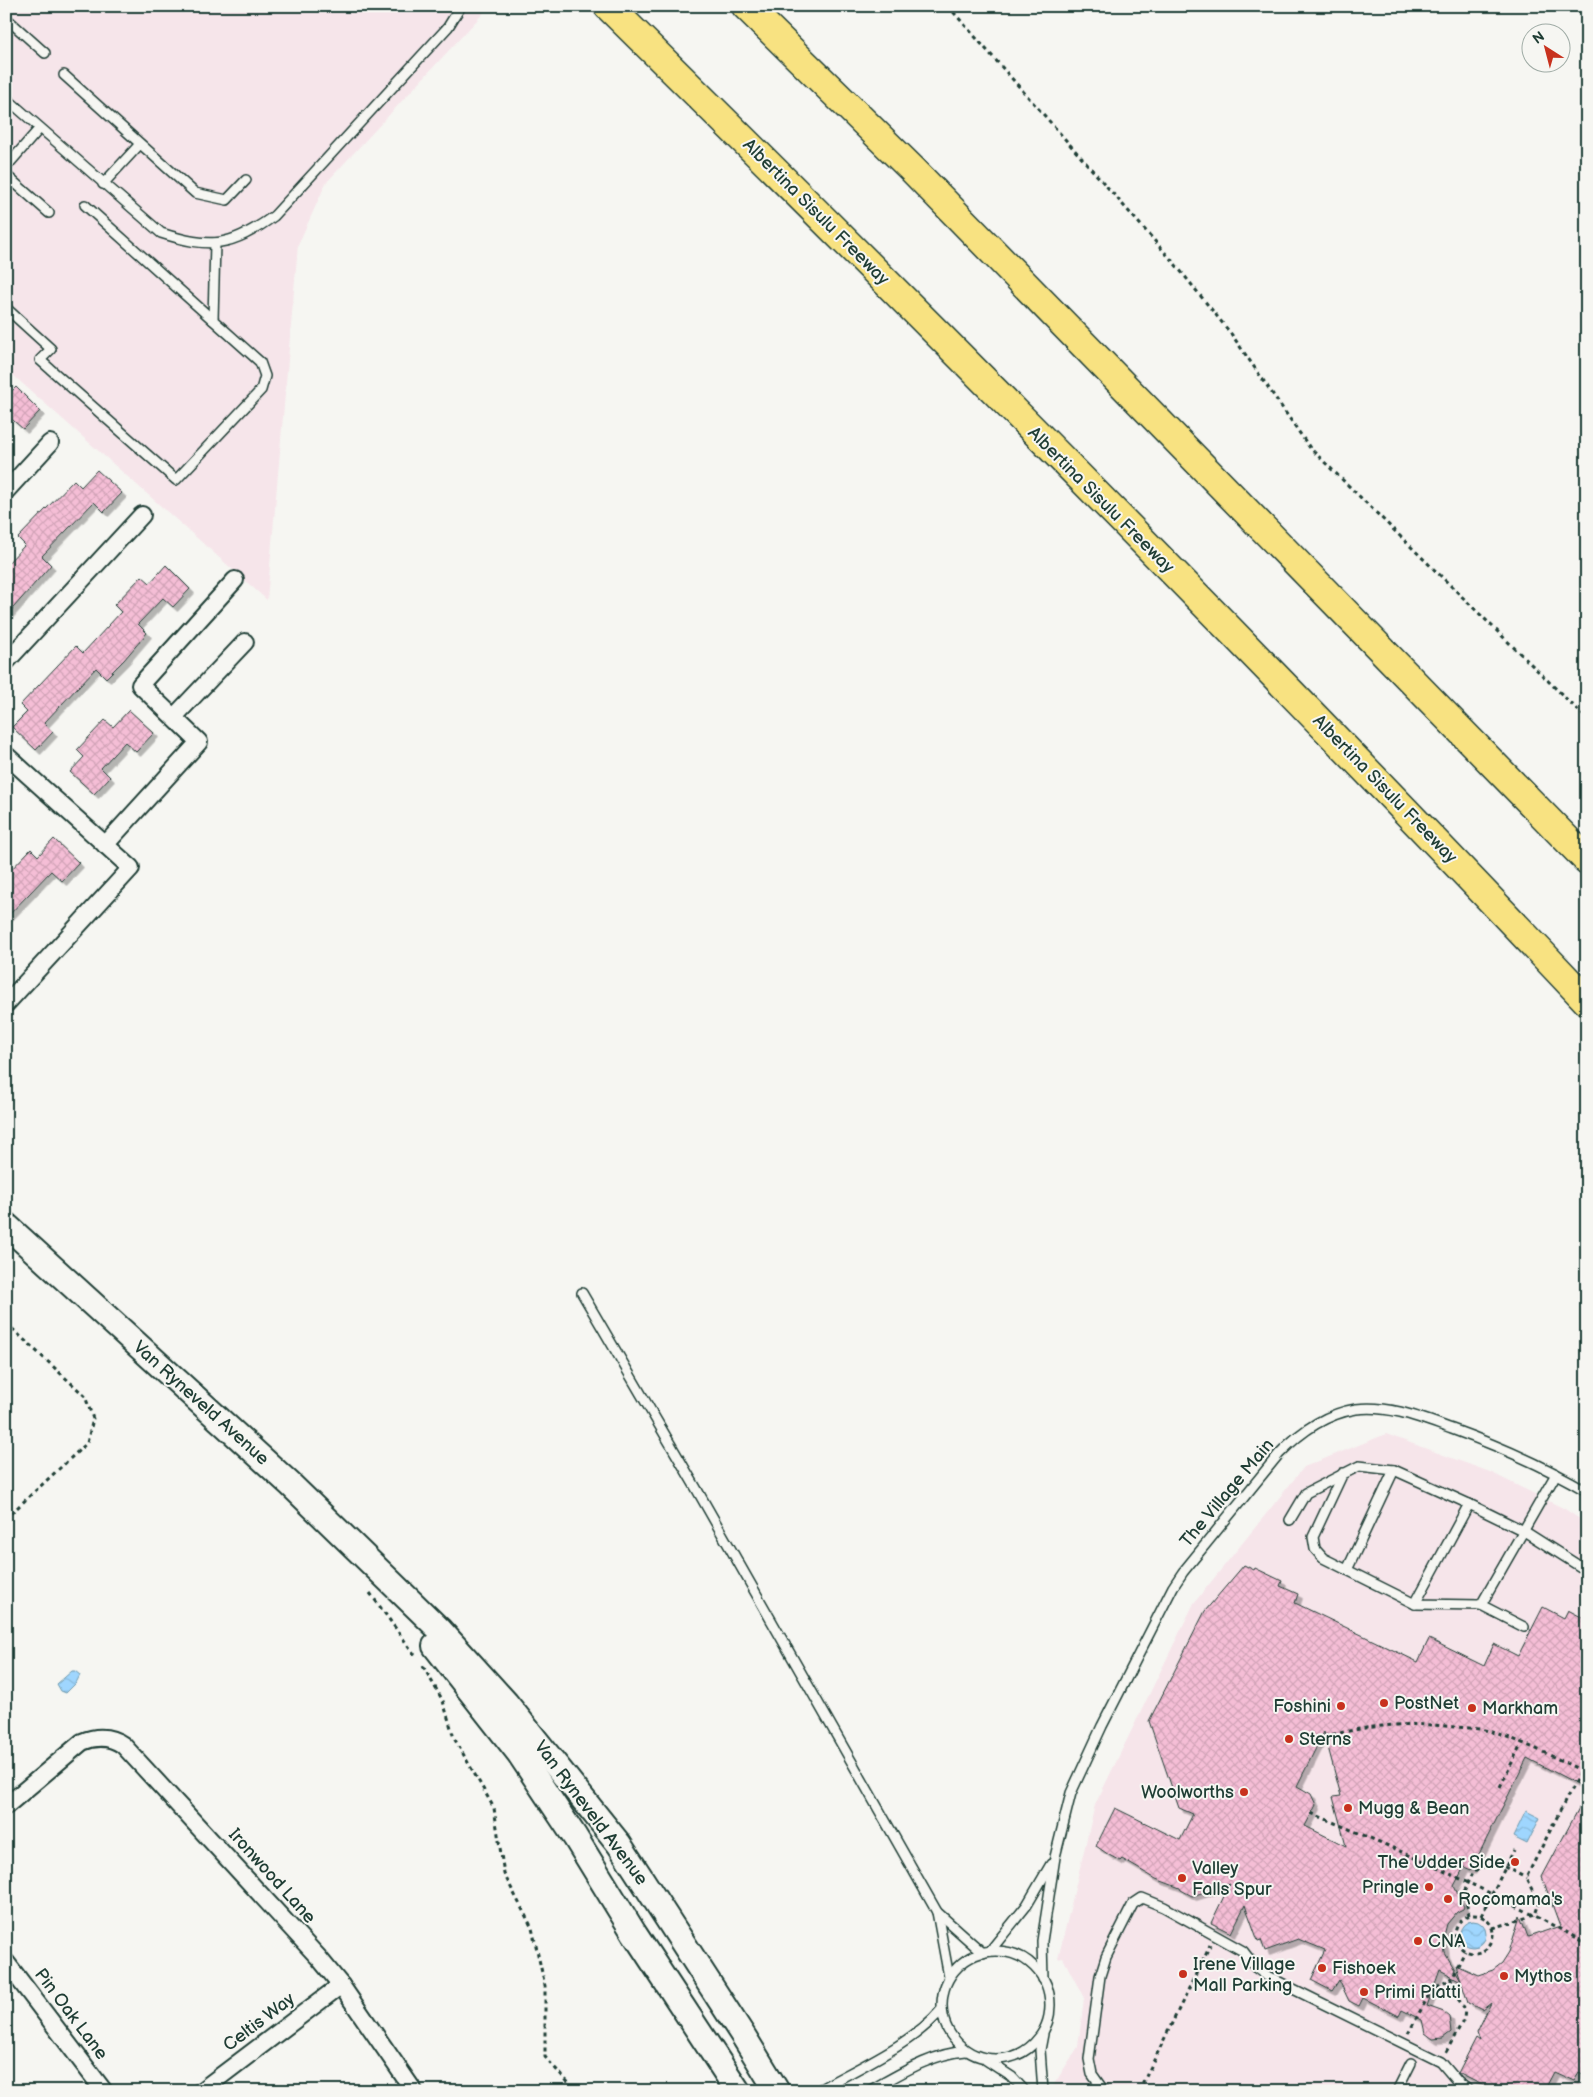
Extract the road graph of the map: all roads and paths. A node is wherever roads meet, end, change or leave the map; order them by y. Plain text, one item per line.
1 (461, 6) edge
2 (608, 6) edge
3 (746, 6) edge
4 (948, 6) edge
5 (6, 18) edge
6 (45, 53) dead end
7 (64, 75) dead end
8 (6, 98) edge
9 (40, 128) junction
10 (140, 144) junction
11 (6, 167) edge
12 (6, 175) edge
13 (246, 180) dead end
14 (103, 184) junction
15 (85, 205) dead end
16 (50, 213) dead end
17 (215, 244) junction
18 (6, 308) edge
19 (213, 320) junction
20 (1147, 409) junction
21 (50, 443) dead end
22 (6, 491) edge
23 (142, 515) dead end
24 (235, 580) dead end
25 (245, 642) dead end
26 (6, 662) edge
27 (174, 717) junction
28 (1587, 719) edge
29 (6, 755) edge
30 (1587, 834) edge
31 (105, 845) junction
32 (1587, 860) edge
33 (1587, 1003) edge
34 (6, 1004) edge
35 (6, 1226) edge
36 (582, 1293) dead end
37 (6, 1323) edge
38 (1394, 1470) junction
39 (1343, 1473) junction
40 (1556, 1474) junction
41 (1587, 1492) edge
42 (1469, 1504) junction
43 (6, 1518) edge
44 (1290, 1520) dead end
45 (1524, 1531) junction
46 (1347, 1570) junction
47 (1587, 1571) edge
48 (391, 1584) junction
49 (366, 1588) dead end
50 (1415, 1604) junction
51 (1481, 1605) junction
52 (1524, 1627) dead end
53 (1309, 1741) dead end
54 (1522, 1742) junction
55 (1581, 1770) junction
56 (1587, 1773) edge
57 (1500, 1787) dead end
58 (6, 1806) edge
59 (1311, 1813) dead end
60 (1514, 1850) dead end
61 (1055, 1857) junction
62 (1506, 1867) junction
63 (1526, 1878) junction
64 (1469, 1883) junction
65 (1492, 1894) junction
66 (937, 1912) junction
67 (1469, 1915) junction
68 (1536, 1915) junction
69 (1482, 1916) junction
70 (1492, 1928) junction
71 (1215, 1936) junction
72 (1587, 1944) edge
73 (1465, 1951) junction
74 (986, 1952) junction
75 (6, 1962) edge
76 (949, 1977) junction
77 (1043, 1979) junction
78 (1451, 1980) junction
79 (341, 1985) junction
80 (941, 2010) junction
81 (1044, 2029) junction
82 (1403, 2044) junction
83 (966, 2051) junction
84 (981, 2058) junction
85 (1412, 2062) dead end
86 (1441, 2062) junction
87 (104, 2091) edge
88 (202, 2091) edge
89 (414, 2091) edge
90 (576, 2091) edge
91 (738, 2091) edge
92 (777, 2091) edge
93 (817, 2091) edge
94 (870, 2091) edge
95 (1025, 2091) edge
96 (1043, 2091) edge
97 (1104, 2091) edge
98 (1139, 2091) edge
99 (1397, 2091) edge
100 (1470, 2091) edge

1 - 17 lane
2 - 33 highway, Albertina Sisulu Freeway
3 - 20 highway
4 - 28 path
5 - 6 lane
7 - 10 lane
8 - 9 lane
9 - 11 lane
9 - 14 lane
10 - 13 lane
10 - 14 lane
12 - 16 lane
14 - 17 lane
15 - 19 lane
17 - 19 lane
18 - 19 lane
20 - 30 highway
20 - 32 highway
21 - 22 street
23 - 26 street
24 - 27 street
25 - 27 street
27 - 31 street
29 - 31 street
31 - 34 street
35 - 48 main road, Van Ryneveld Avenue
36 - 66 lane
37 - 43 path
38 - 39 lane
38 - 42 lane
38 - 46 lane
39 - 44 lane
39 - 46 lane
40 - 41 lane, The Village Main
40 - 45 lane
40 - 61 lane, The Village Main
42 - 45 lane
42 - 50 lane
45 - 47 lane
45 - 51 lane
46 - 50 lane
48 - 91 main road, Van Ryneveld Avenue
48 - 92 main road, Van Ryneveld Avenue
49 - 90 path
50 - 51 lane
51 - 52 lane
53 - 54 path
54 - 55 path
54 - 57 path
55 - 56 path
55 - 63 path
58 - 79 street, Ironwood Lane
59 - 64 path
60 - 62 path
61 - 74 lane, The Village Main
61 - 77 lane, The Village Main
62 - 63 path
62 - 64 path
62 - 65 path
63 - 68 path
64 - 65 path
64 - 67 path
65 - 68 path
65 - 69 path
66 - 74 lane
66 - 76 lane
67 - 69 path
67 - 73 path
68 - 70 path
68 - 72 path
69 - 70 path
70 - 73 path
71 - 82 lane
71 - 97 lane
71 - 98 path
73 - 78 path
74 - 76 lane, The Village Main
74 - 77 lane, The Village Main
75 - 87 street, Pin Oak Lane
76 - 80 lane, The Village Main
77 - 81 lane, The Village Main
78 - 82 path
78 - 86 path
79 - 88 street, Celtis Way
79 - 89 street, Ironwood Lane
80 - 83 lane, The Village Main
80 - 93 lane
81 - 84 lane, The Village Main
81 - 96 lane, The Village Main
82 - 86 lane
83 - 84 lane, The Village Main
83 - 94 lane
84 - 95 lane, The Village Main
85 - 99 lane
86 - 100 lane

